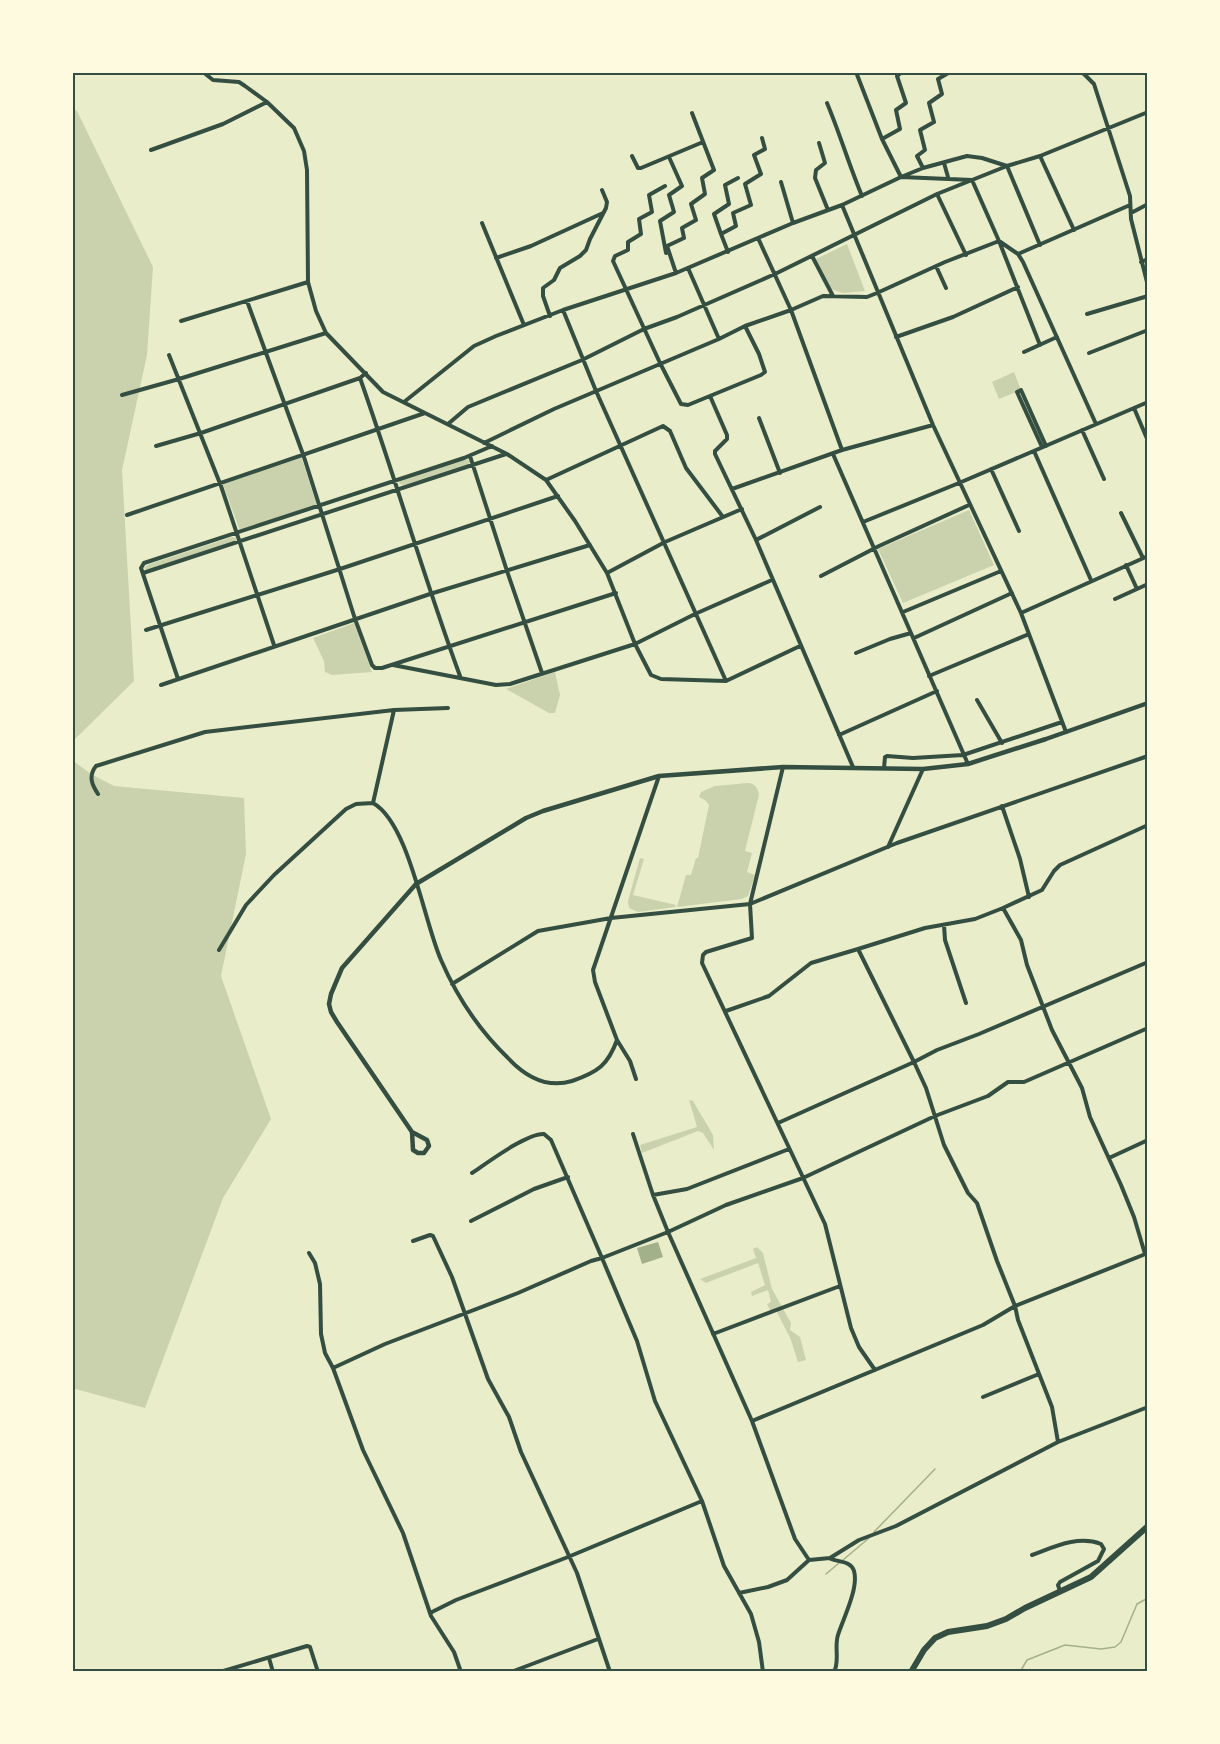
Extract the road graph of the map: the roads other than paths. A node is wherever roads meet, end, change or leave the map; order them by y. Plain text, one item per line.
1 (203, 72) edge
2 (856, 72) edge
3 (902, 72) edge
4 (950, 72) edge
5 (1079, 72) edge
6 (267, 102) junction
7 (827, 102) dead end
8 (1148, 112) edge
9 (692, 114) dead end
10 (1108, 128) junction
11 (762, 138) dead end
12 (882, 139) junction
13 (703, 142) junction
14 (819, 143) dead end
15 (152, 150) dead end
16 (632, 156) dead end
17 (1041, 156) junction
18 (669, 157) junction
19 (944, 163) junction
20 (1007, 166) junction
21 (923, 168) junction
22 (901, 177) junction
23 (948, 177) junction
24 (738, 178) dead end
25 (972, 180) junction
26 (781, 182) dead end
27 (665, 186) dead end
28 (602, 190) dead end
29 (937, 194) junction
30 (862, 196) junction
31 (1148, 204) edge
32 (842, 205) junction
33 (1130, 205) junction
34 (828, 210) junction
35 (603, 213) junction
36 (1131, 213) junction
37 (482, 223) dead end
38 (793, 223) junction
39 (1074, 230) junction
40 (721, 234) junction
41 (854, 236) junction
42 (758, 238) junction
43 (999, 241) junction
44 (1040, 245) junction
45 (728, 252) junction
46 (1018, 254) junction
47 (966, 255) junction
48 (812, 256) junction
49 (496, 258) junction
50 (1148, 259) edge
51 (1141, 262) junction
52 (936, 266) junction
53 (688, 268) junction
54 (675, 273) junction
55 (775, 274) junction
56 (308, 282) junction
57 (1148, 286) edge
58 (1018, 287) junction
59 (946, 288) dead end
60 (626, 289) junction
61 (878, 293) junction
62 (833, 296) junction
63 (1148, 296) edge
64 (247, 301) junction
65 (704, 305) junction
66 (564, 310) junction
67 (791, 310) junction
68 (1088, 314) dead end
69 (550, 316) junction
70 (181, 321) dead end
71 (524, 325) junction
72 (745, 326) junction
73 (644, 329) junction
74 (1148, 330) edge
75 (326, 333) junction
76 (896, 337) junction
77 (1057, 337) junction
78 (719, 339) junction
79 (1040, 345) junction
80 (266, 352) junction
81 (1024, 352) dead end
82 (1089, 353) dead end
83 (169, 355) dead end
84 (582, 360) junction
85 (660, 363) junction
86 (366, 373) junction
87 (360, 378) junction
88 (179, 379) junction
89 (596, 391) junction
90 (122, 395) dead end
91 (710, 396) junction
92 (404, 402) junction
93 (1148, 402) edge
94 (285, 403) junction
95 (1134, 408) junction
96 (425, 413) junction
97 (759, 418) dead end
98 (448, 424) junction
99 (1096, 424) junction
100 (933, 425) junction
101 (378, 430) junction
102 (1082, 430) junction
103 (201, 433) junction
104 (1148, 441) edge
105 (484, 443) junction
106 (621, 445) junction
107 (156, 446) dead end
108 (492, 446) junction
109 (1044, 447) junction
110 (842, 450) junction
111 (1034, 451) junction
112 (303, 454) junction
113 (507, 454) junction
114 (833, 454) junction
115 (470, 456) junction
116 (473, 465) junction
117 (991, 469) junction
118 (780, 473) junction
119 (1104, 478) dead end
120 (546, 480) junction
121 (395, 481) junction
122 (220, 483) junction
123 (959, 483) junction
124 (732, 489) junction
125 (399, 490) junction
126 (558, 496) junction
127 (969, 505) junction
128 (319, 506) junction
129 (819, 507) dead end
130 (742, 509) junction
131 (1120, 513) dead end
132 (127, 515) dead end
133 (322, 515) junction
134 (723, 517) junction
135 (489, 518) junction
136 (863, 522) junction
137 (1018, 531) dead end
138 (237, 532) junction
139 (756, 540) junction
140 (240, 542) junction
141 (665, 542) junction
142 (414, 543) junction
143 (590, 544) junction
144 (874, 550) junction
145 (1148, 556) edge
146 (1143, 558) junction
147 (1126, 565) junction
148 (340, 569) junction
149 (507, 571) junction
150 (1001, 571) junction
151 (143, 573) junction
152 (607, 573) junction
153 (821, 576) dead end
154 (772, 580) junction
155 (1091, 580) junction
156 (1148, 584) edge
157 (1137, 589) junction
158 (616, 593) junction
159 (1012, 593) junction
160 (258, 594) junction
161 (430, 594) junction
162 (1115, 599) dead end
163 (903, 612) junction
164 (1020, 613) junction
165 (695, 614) junction
166 (356, 619) junction
167 (525, 622) junction
168 (161, 625) junction
169 (146, 630) dead end
170 (911, 633) junction
171 (1029, 634) junction
172 (914, 639) junction
173 (635, 644) junction
174 (274, 645) junction
175 (800, 646) junction
176 (449, 647) junction
177 (856, 653) dead end
178 (392, 665) junction
179 (542, 674) junction
180 (930, 676) junction
181 (460, 677) junction
182 (178, 679) junction
183 (726, 681) junction
184 (161, 685) dead end
185 (937, 691) junction
186 (977, 700) dead end
187 (1148, 703) edge
188 (448, 708) dead end
189 (394, 710) junction
190 (1062, 722) junction
191 (1066, 732) junction
192 (839, 735) junction
193 (1002, 743) junction
194 (963, 755) junction
195 (1148, 756) edge
196 (968, 764) junction
197 (783, 766) junction
198 (853, 767) junction
199 (884, 768) junction
200 (923, 769) junction
201 (659, 776) junction
202 (98, 794) dead end
203 (373, 803) junction
204 (1002, 806) junction
205 (1148, 825) edge
206 (887, 847) junction
207 (416, 884) junction
208 (1029, 897) junction
209 (750, 904) junction
210 (1003, 908) junction
211 (611, 918) junction
212 (944, 925) junction
213 (858, 949) junction
214 (219, 950) dead end
215 (1148, 962) edge
216 (452, 984) junction
217 (966, 1003) dead end
218 (1043, 1005) junction
219 (726, 1011) junction
220 (1148, 1028) edge
221 (617, 1040) junction
222 (1069, 1061) junction
223 (914, 1062) junction
224 (636, 1079) dead end
225 (935, 1116) junction
226 (778, 1124) junction
227 (412, 1132) junction
228 (633, 1134) dead end
229 (1148, 1140) edge
230 (789, 1149) junction
231 (1109, 1158) junction
232 (472, 1173) dead end
233 (568, 1178) junction
234 (803, 1178) junction
235 (654, 1195) junction
236 (471, 1221) dead end
237 (668, 1232) junction
238 (413, 1241) dead end
239 (309, 1252) dead end
240 (1146, 1254) edge
241 (602, 1258) junction
242 (840, 1286) junction
243 (1016, 1306) junction
244 (466, 1314) junction
245 (713, 1334) junction
246 (333, 1368) junction
247 (875, 1370) junction
248 (1040, 1374) junction
249 (983, 1397) dead end
250 (1148, 1407) edge
251 (752, 1421) junction
252 (1058, 1442) junction
253 (702, 1501) junction
254 (1148, 1526) edge
255 (1032, 1555) dead end
256 (568, 1557) junction
257 (830, 1558) junction
258 (809, 1560) junction
259 (1060, 1591) junction
260 (739, 1593) junction
261 (430, 1613) junction
262 (598, 1639) junction
263 (269, 1658) junction
264 (220, 1672) edge
265 (273, 1672) edge
266 (318, 1672) edge
267 (461, 1672) edge
268 (511, 1672) edge
269 (610, 1672) edge
270 (763, 1672) edge
271 (834, 1672) edge
272 (911, 1672) edge

1 - 6 street
2 - 12 street
3 - 12 street
4 - 21 street
5 - 10 street
6 - 15 street
6 - 56 street
7 - 30 street
8 - 10 street
9 - 13 street
10 - 17 street
10 - 33 street
11 - 40 street
12 - 22 street
13 - 18 street
13 - 54 street
14 - 34 street
16 - 18 street
17 - 20 street
17 - 39 street
18 - 54 street
19 - 20 street
19 - 21 street
19 - 23 street
20 - 25 street
20 - 44 street
21 - 22 street
22 - 23 street
22 - 30 street
23 - 25 street
24 - 40 street
25 - 29 street
25 - 43 street
26 - 38 street
27 - 60 street
28 - 35 street
29 - 41 street
29 - 47 street
30 - 32 street
31 - 36 street
32 - 34 street
32 - 41 street
33 - 36 street
33 - 39 street
34 - 38 street
35 - 49 street
35 - 69 street
36 - 51 street
37 - 49 street
38 - 42 street
39 - 44 street
40 - 45 street
41 - 48 street
41 - 61 street
42 - 45 street
42 - 55 street
43 - 46 street
43 - 47 street
43 - 58 street
44 - 46 street
45 - 53 street
46 - 77 street
47 - 52 street
48 - 55 street
48 - 62 street
49 - 71 street
50 - 51 street
51 - 57 street
52 - 59 street
52 - 61 street
53 - 54 street
53 - 65 street
54 - 60 street
55 - 65 street
55 - 67 street
56 - 64 street
56 - 75 street
58 - 76 street
58 - 79 street
60 - 66 street
60 - 73 street
61 - 62 street
61 - 76 street
62 - 67 street
63 - 68 street
64 - 70 street
64 - 80 street
65 - 73 street
65 - 78 street
66 - 69 street
66 - 84 street
67 - 72 street
67 - 110 street
69 - 71 street
71 - 92 street
72 - 78 street
72 - 91 street
73 - 84 street
73 - 85 street
74 - 82 street
75 - 80 street
75 - 86 street
76 - 100 street
77 - 79 street
77 - 99 street
78 - 85 street
79 - 81 street
80 - 88 street
80 - 94 street
83 - 88 street
84 - 89 street
84 - 98 street
85 - 89 street
85 - 91 street
86 - 87 street
86 - 92 street
87 - 94 street
87 - 101 street
88 - 90 street
88 - 103 street
89 - 105 street
89 - 106 street
91 - 124 street
92 - 96 street
93 - 95 street
94 - 103 street
94 - 112 street
95 - 99 street
95 - 104 street
96 - 98 street
96 - 101 street
97 - 118 street
98 - 105 street
99 - 102 street
100 - 110 street
100 - 123 street
101 - 112 street
101 - 121 street
102 - 109 street
102 - 119 street
103 - 107 street
103 - 122 street
105 - 108 street
106 - 120 street
106 - 134 street
106 - 141 street
108 - 113 street
108 - 115 street
109 - 109 street
109 - 111 street
110 - 114 street
111 - 117 street
111 - 155 street
112 - 122 street
112 - 128 street
113 - 116 street
113 - 120 street
114 - 118 street
114 - 136 street
115 - 116 street
115 - 121 street
116 - 125 street
116 - 135 street
117 - 123 street
117 - 137 street
118 - 124 street
120 - 126 street
121 - 125 street
121 - 128 street
122 - 132 street
122 - 138 street
123 - 127 street
123 - 136 street
124 - 130 street
125 - 133 street
125 - 142 street
126 - 135 street
126 - 143 street
127 - 144 street
127 - 150 street
128 - 133 street
128 - 138 street
129 - 139 street
130 - 134 street
130 - 139 street
131 - 146 street
133 - 140 street
133 - 148 street
134 - 141 street
135 - 142 street
135 - 149 street
136 - 144 street
138 - 140 street
138 - 151 street
139 - 154 street
140 - 151 street
140 - 160 street
141 - 152 street
141 - 165 street
142 - 148 street
142 - 161 street
143 - 149 street
143 - 152 street
144 - 153 street
144 - 163 street
145 - 146 street
146 - 147 street
147 - 155 street
147 - 157 street
148 - 160 street
148 - 166 street
149 - 161 street
149 - 167 street
150 - 159 street
150 - 163 street
151 - 168 street
152 - 158 street
154 - 165 street
154 - 175 street
155 - 164 street
156 - 157 street
157 - 162 street
158 - 167 street
158 - 173 street
159 - 164 street
159 - 172 street
160 - 168 street
160 - 174 street
161 - 166 street
161 - 176 street
163 - 170 street
164 - 171 street
165 - 173 street
165 - 183 street
166 - 174 street
166 - 178 street
167 - 176 street
167 - 179 street
168 - 169 street
168 - 182 street
170 - 172 street
170 - 177 street
171 - 180 street
171 - 190 street
172 - 180 street
173 - 179 street
173 - 183 street
174 - 182 street
175 - 183 street
175 - 192 street
176 - 178 street
176 - 181 street
178 - 181 street
179 - 181 street
180 - 185 street
182 - 184 street
185 - 192 street
185 - 194 street
186 - 193 street
187 - 191 street
188 - 189 street
189 - 202 street
189 - 203 street
190 - 191 street
190 - 193 street
191 - 196 street
192 - 198 street
193 - 194 street
194 - 196 street
194 - 199 street
195 - 204 street
196 - 200 street
197 - 198 street
197 - 201 street
197 - 209 street
198 - 199 street
199 - 200 street
200 - 206 street
201 - 207 street
201 - 211 street
203 - 207 street
203 - 214 street
204 - 206 street
204 - 208 street
205 - 208 street
206 - 209 street
207 - 216 street
207 - 227 street
208 - 210 street
209 - 211 street
209 - 219 street
210 - 212 street
210 - 218 street
211 - 216 street
211 - 221 street
212 - 213 street
212 - 217 street
213 - 219 street
213 - 223 street
215 - 218 street
216 - 221 street
218 - 222 street
218 - 223 street
219 - 226 street
220 - 222 street
221 - 224 street
222 - 225 street
222 - 231 street
223 - 225 street
223 - 226 street
225 - 234 street
225 - 243 street
226 - 230 street
227 - 227 street
228 - 235 street
229 - 231 street
230 - 234 street
230 - 235 street
231 - 240 street
232 - 233 street
233 - 236 street
233 - 241 street
234 - 237 street
234 - 242 street
235 - 237 street
237 - 241 street
237 - 245 street
238 - 244 street
239 - 246 street
240 - 243 street
241 - 244 street
241 - 253 street
242 - 245 street
242 - 247 street
243 - 247 street
243 - 248 street
244 - 246 street
244 - 256 street
245 - 251 street
246 - 261 street
247 - 251 street
248 - 249 street
248 - 252 street
250 - 252 street
251 - 258 street
252 - 257 street
253 - 256 street
253 - 260 street
254 - 259 main road
255 - 259 street
256 - 261 street
256 - 262 street
257 - 258 street
257 - 271 street
258 - 260 street
259 - 272 main road
260 - 270 street
261 - 267 street
262 - 268 street
262 - 269 street
263 - 264 street
263 - 265 street
263 - 266 street

